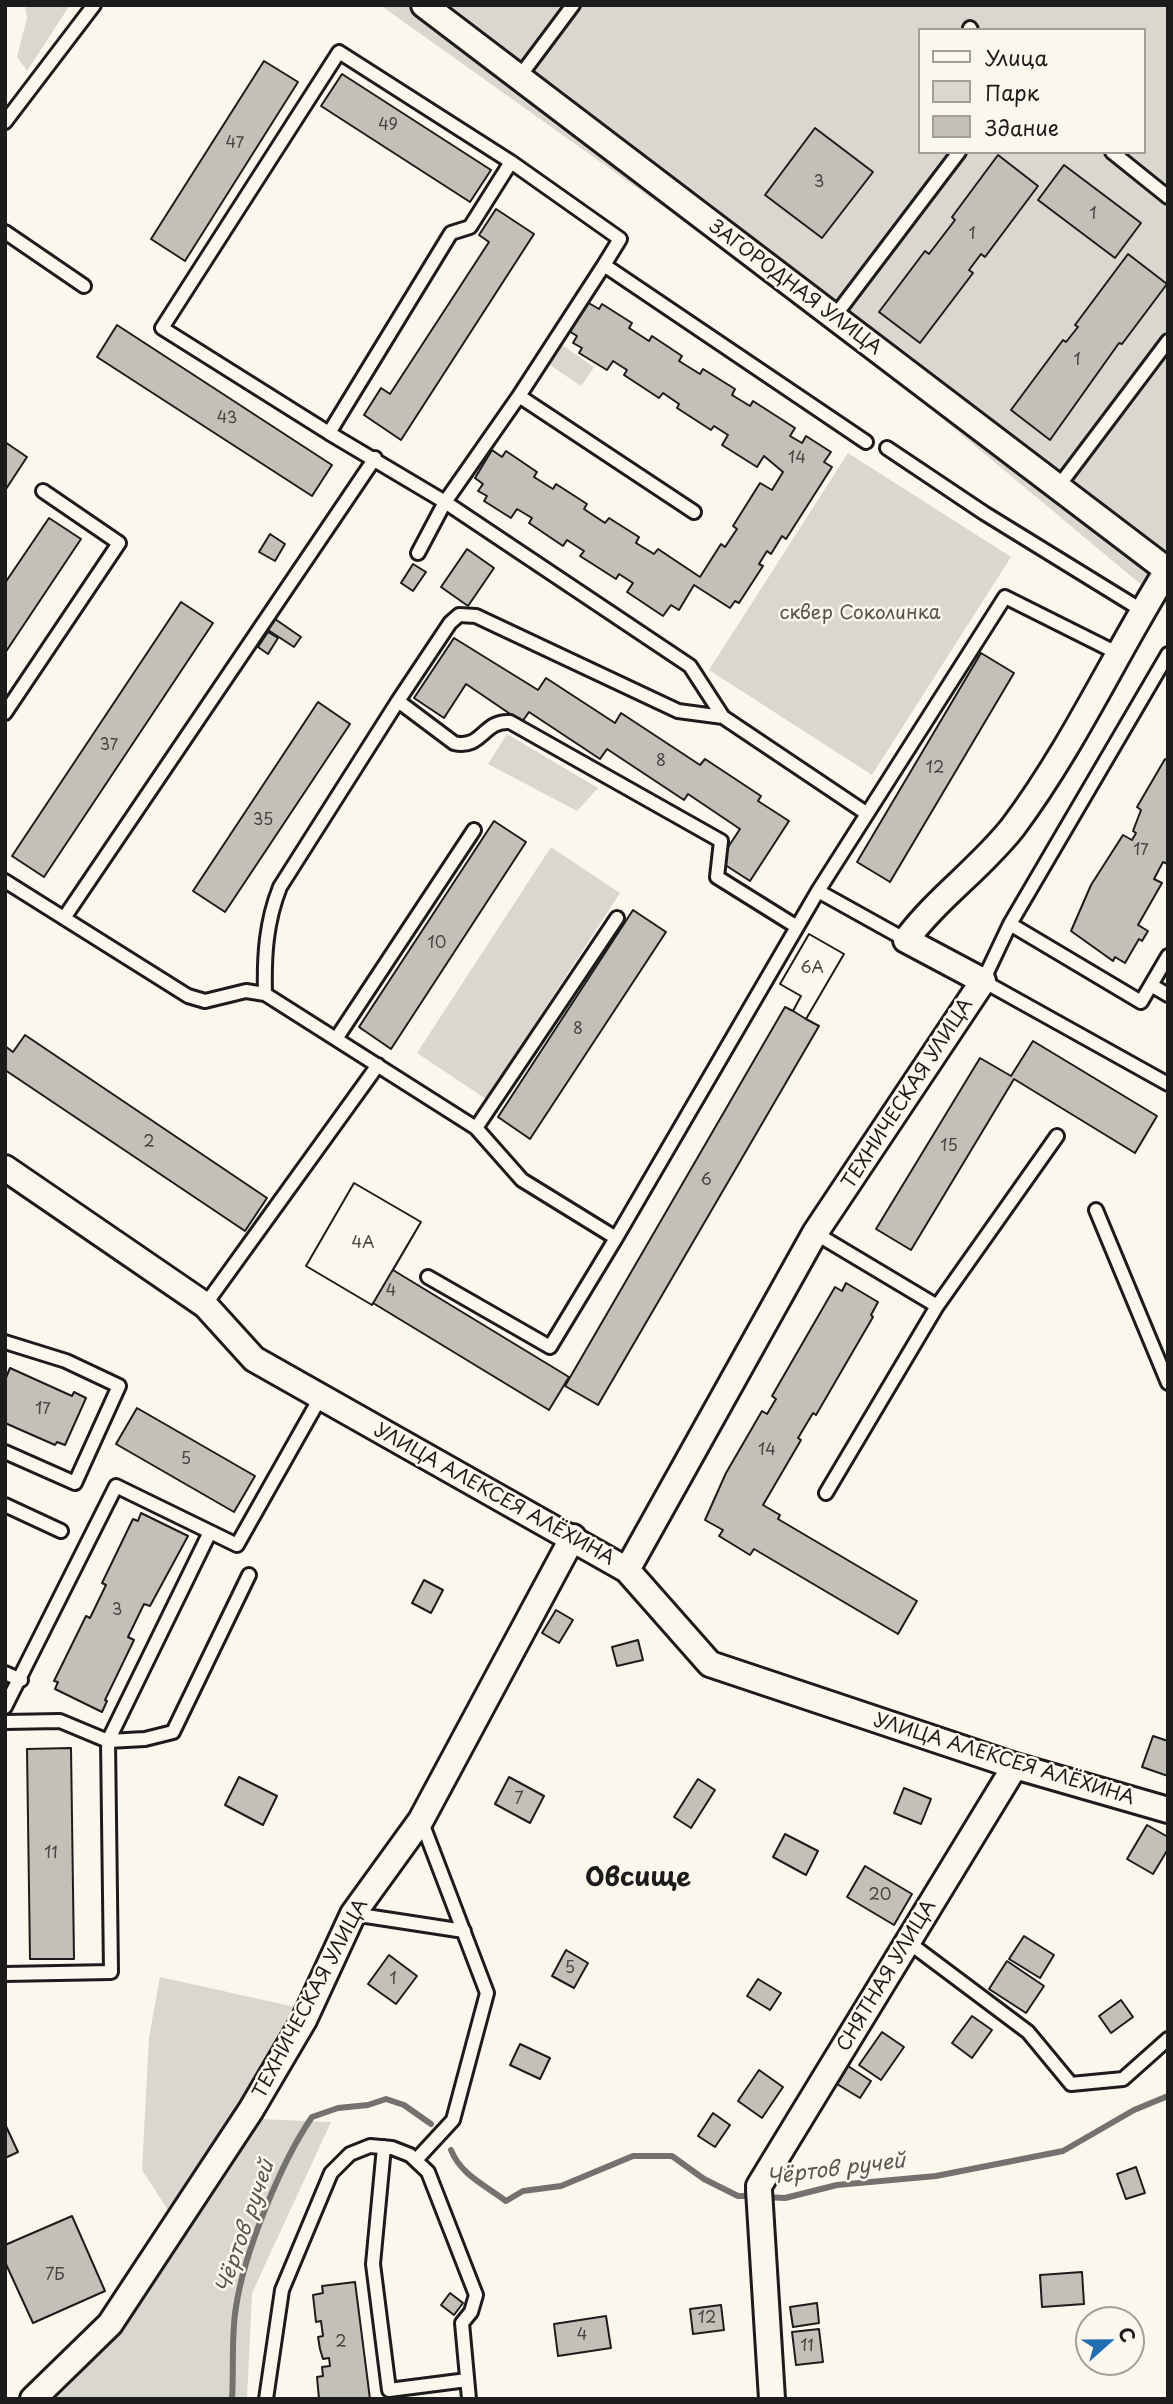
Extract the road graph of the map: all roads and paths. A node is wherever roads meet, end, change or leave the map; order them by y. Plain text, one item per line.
1 (93, 5) edge
2 (425, 5) edge
3 (573, 5) edge
4 (520, 76) junction
5 (10, 107) edge
6 (5, 122) edge
7 (957, 154) edge
8 (1114, 154) edge
9 (511, 162) junction
10 (1168, 197) edge
11 (5, 232) edge
12 (604, 265) junction
13 (84, 286) dead end
14 (834, 317) junction
15 (1168, 341) edge
16 (519, 396) junction
17 (329, 433) junction
18 (866, 442) dead end
19 (887, 448) dead end
20 (375, 458) junction
21 (1058, 487) junction
22 (43, 491) dead end
23 (445, 502) junction
24 (694, 512) dead end
25 (418, 553) dead end
26 (1160, 588) edge
27 (1119, 654) junction
28 (1168, 654) edge
29 (398, 701) junction
30 (5, 713) edge
31 (723, 717) junction
32 (866, 813) junction
33 (474, 830) dead end
34 (5, 881) edge
35 (818, 891) junction
36 (64, 918) junction
37 (617, 918) dead end
38 (1010, 924) junction
39 (797, 927) junction
40 (906, 940) junction
41 (1168, 956) edge
42 (982, 981) junction
43 (1151, 985) junction
44 (265, 994) junction
45 (1168, 995) edge
46 (336, 1039) junction
47 (378, 1065) junction
48 (1168, 1084) edge
49 (477, 1128) junction
50 (1057, 1136) dead end
51 (5, 1168) edge
52 (1096, 1210) dead end
53 (815, 1233) junction
54 (616, 1238) junction
55 (428, 1277) dead end
56 (205, 1305) junction
57 (937, 1306) junction
58 (5, 1342) edge
59 (1168, 1382) edge
60 (320, 1398) junction
61 (5, 1452) edge
62 (826, 1493) dead end
63 (5, 1505) edge
64 (61, 1531) dead end
65 (210, 1532) junction
66 (573, 1537) junction
67 (627, 1570) junction
68 (250, 1575) dead end
69 (5, 1673) edge
70 (21, 1680) junction
71 (5, 1707) edge
72 (5, 1722) edge
73 (108, 1741) junction
74 (1015, 1766) junction
75 (1168, 1810) edge
76 (421, 1820) junction
77 (353, 1914) junction
78 (464, 1931) junction
79 (908, 1942) junction
80 (5, 1974) edge
81 (1168, 2039) edge
82 (384, 2147) junction
83 (416, 2160) junction
84 (467, 2380) junction
85 (33, 2399) edge
86 (266, 2399) edge
87 (469, 2399) edge
88 (772, 2399) edge

1 - 5 lane
2 - 4 street, ЗАГОРОДНАЯ УЛИЦА
3 - 4 lane
4 - 14 street, ЗАГОРОДНАЯ УЛИЦА
5 - 6 lane
7 - 14 lane
8 - 10 lane
9 - 12 lane
9 - 17 lane
9 - 17 lane
11 - 13 lane
12 - 16 lane
12 - 18 lane
14 - 21 street, ЗАГОРОДНАЯ УЛИЦА
15 - 21 lane
16 - 23 lane
16 - 24 lane
17 - 20 lane
19 - 26 lane
20 - 23 lane
20 - 36 lane
21 - 26 street, ЗАГОРОДНАЯ УЛИЦА
22 - 30 lane
23 - 25 lane
23 - 31 lane
26 - 27 street
27 - 32 lane
27 - 40 street
28 - 38 lane
29 - 31 lane
29 - 39 lane
29 - 44 lane
31 - 32 lane
32 - 35 lane
33 - 46 lane
34 - 36 lane
35 - 39 lane
35 - 40 lane
36 - 44 lane
37 - 49 lane
38 - 42 lane
38 - 43 lane
39 - 54 lane
40 - 42 street, ТЕХНИЧЕСКАЯ УЛИЦА
41 - 43 lane
42 - 48 lane
42 - 53 street, ТЕХНИЧЕСКАЯ УЛИЦА
43 - 45 lane
44 - 46 lane
46 - 47 lane
47 - 49 lane
47 - 56 lane
49 - 54 lane
50 - 57 lane
51 - 56 street, УЛИЦА АЛЕКСЕЯ АЛЁХИНА
52 - 59 lane
53 - 57 lane
53 - 67 street, ТЕХНИЧЕСКАЯ УЛИЦА
54 - 55 lane
56 - 60 street, УЛИЦА АЛЕКСЕЯ АЛЁХИНА
57 - 62 lane
58 - 61 lane
60 - 65 lane
60 - 66 street, УЛИЦА АЛЕКСЕЯ АЛЁХИНА
63 - 64 lane
65 - 70 lane
65 - 73 lane
66 - 67 street, УЛИЦА АЛЕКСЕЯ АЛЁХИНА
66 - 76 street, ТЕХНИЧЕСКАЯ УЛИЦА
67 - 74 street, УЛИЦА АЛЕКСЕЯ АЛЁХИНА
68 - 73 lane
69 - 70 lane
70 - 71 lane
72 - 73 lane
73 - 80 lane
74 - 75 street, УЛИЦА АЛЕКСЕЯ АЛЁХИНА
74 - 79 street, СНЯТНАЯ УЛИЦА
76 - 77 street, ТЕХНИЧЕСКАЯ УЛИЦА
76 - 78 lane
77 - 78 lane
77 - 85 street, ТЕХНИЧЕСКАЯ УЛИЦА
78 - 83 lane
79 - 81 lane
79 - 88 street, СНЯТНАЯ УЛИЦА
82 - 83 lane
82 - 84 lane
82 - 86 lane
83 - 84 lane
84 - 87 lane

